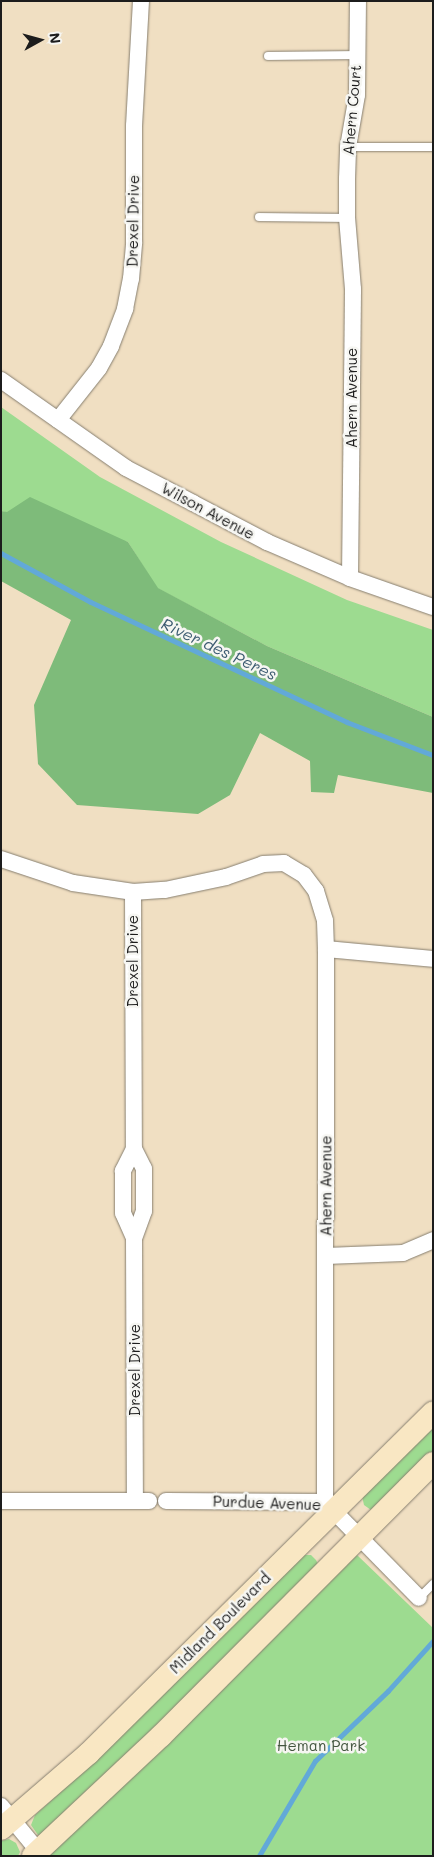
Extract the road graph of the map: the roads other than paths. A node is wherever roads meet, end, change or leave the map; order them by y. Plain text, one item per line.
1 (141, 1) edge
2 (358, 1) edge
3 (356, 55) junction
4 (268, 56) dead end
5 (348, 147) junction
6 (433, 147) edge
7 (259, 217) dead end
8 (347, 218) junction
9 (1, 380) edge
10 (58, 420) junction
11 (350, 578) junction
12 (433, 607) edge
13 (1, 859) edge
14 (133, 892) junction
15 (326, 949) junction
16 (433, 959) edge
17 (433, 1240) edge
18 (326, 1256) junction
19 (433, 1412) edge
20 (433, 1464) edge
21 (1, 1501) edge
22 (150, 1501) junction
23 (329, 1506) junction
24 (360, 1537) junction
25 (433, 1584) edge
26 (419, 1598) joint
27 (5, 1818) edge
28 (36, 1854) edge

1 - 10 street, Drexel Drive
2 - 3 street, Ahern Court
3 - 4 lane
3 - 5 street, Ahern Court
5 - 6 lane
5 - 8 street, Ahern Court
7 - 8 lane
8 - 11 street, Ahern Avenue
9 - 10 street, Wilson Avenue
10 - 11 street, Wilson Avenue
11 - 12 street, Wilson Avenue
13 - 14 street
14 - 15 street, Ahern Avenue
14 - 22 street, Drexel Drive
15 - 16 street
15 - 18 street, Ahern Avenue
17 - 18 street
18 - 23 street, Ahern Avenue
19 - 23 main road, Midland Boulevard
20 - 24 main road
21 - 22 street, Purdue Avenue
22 - 23 street, Purdue Avenue
23 - 24 street, Purdue Avenue
23 - 27 main road, Midland Boulevard
24 - 26 street, Purdue Avenue
24 - 28 main road
25 - 26 lane
27 - 28 street

